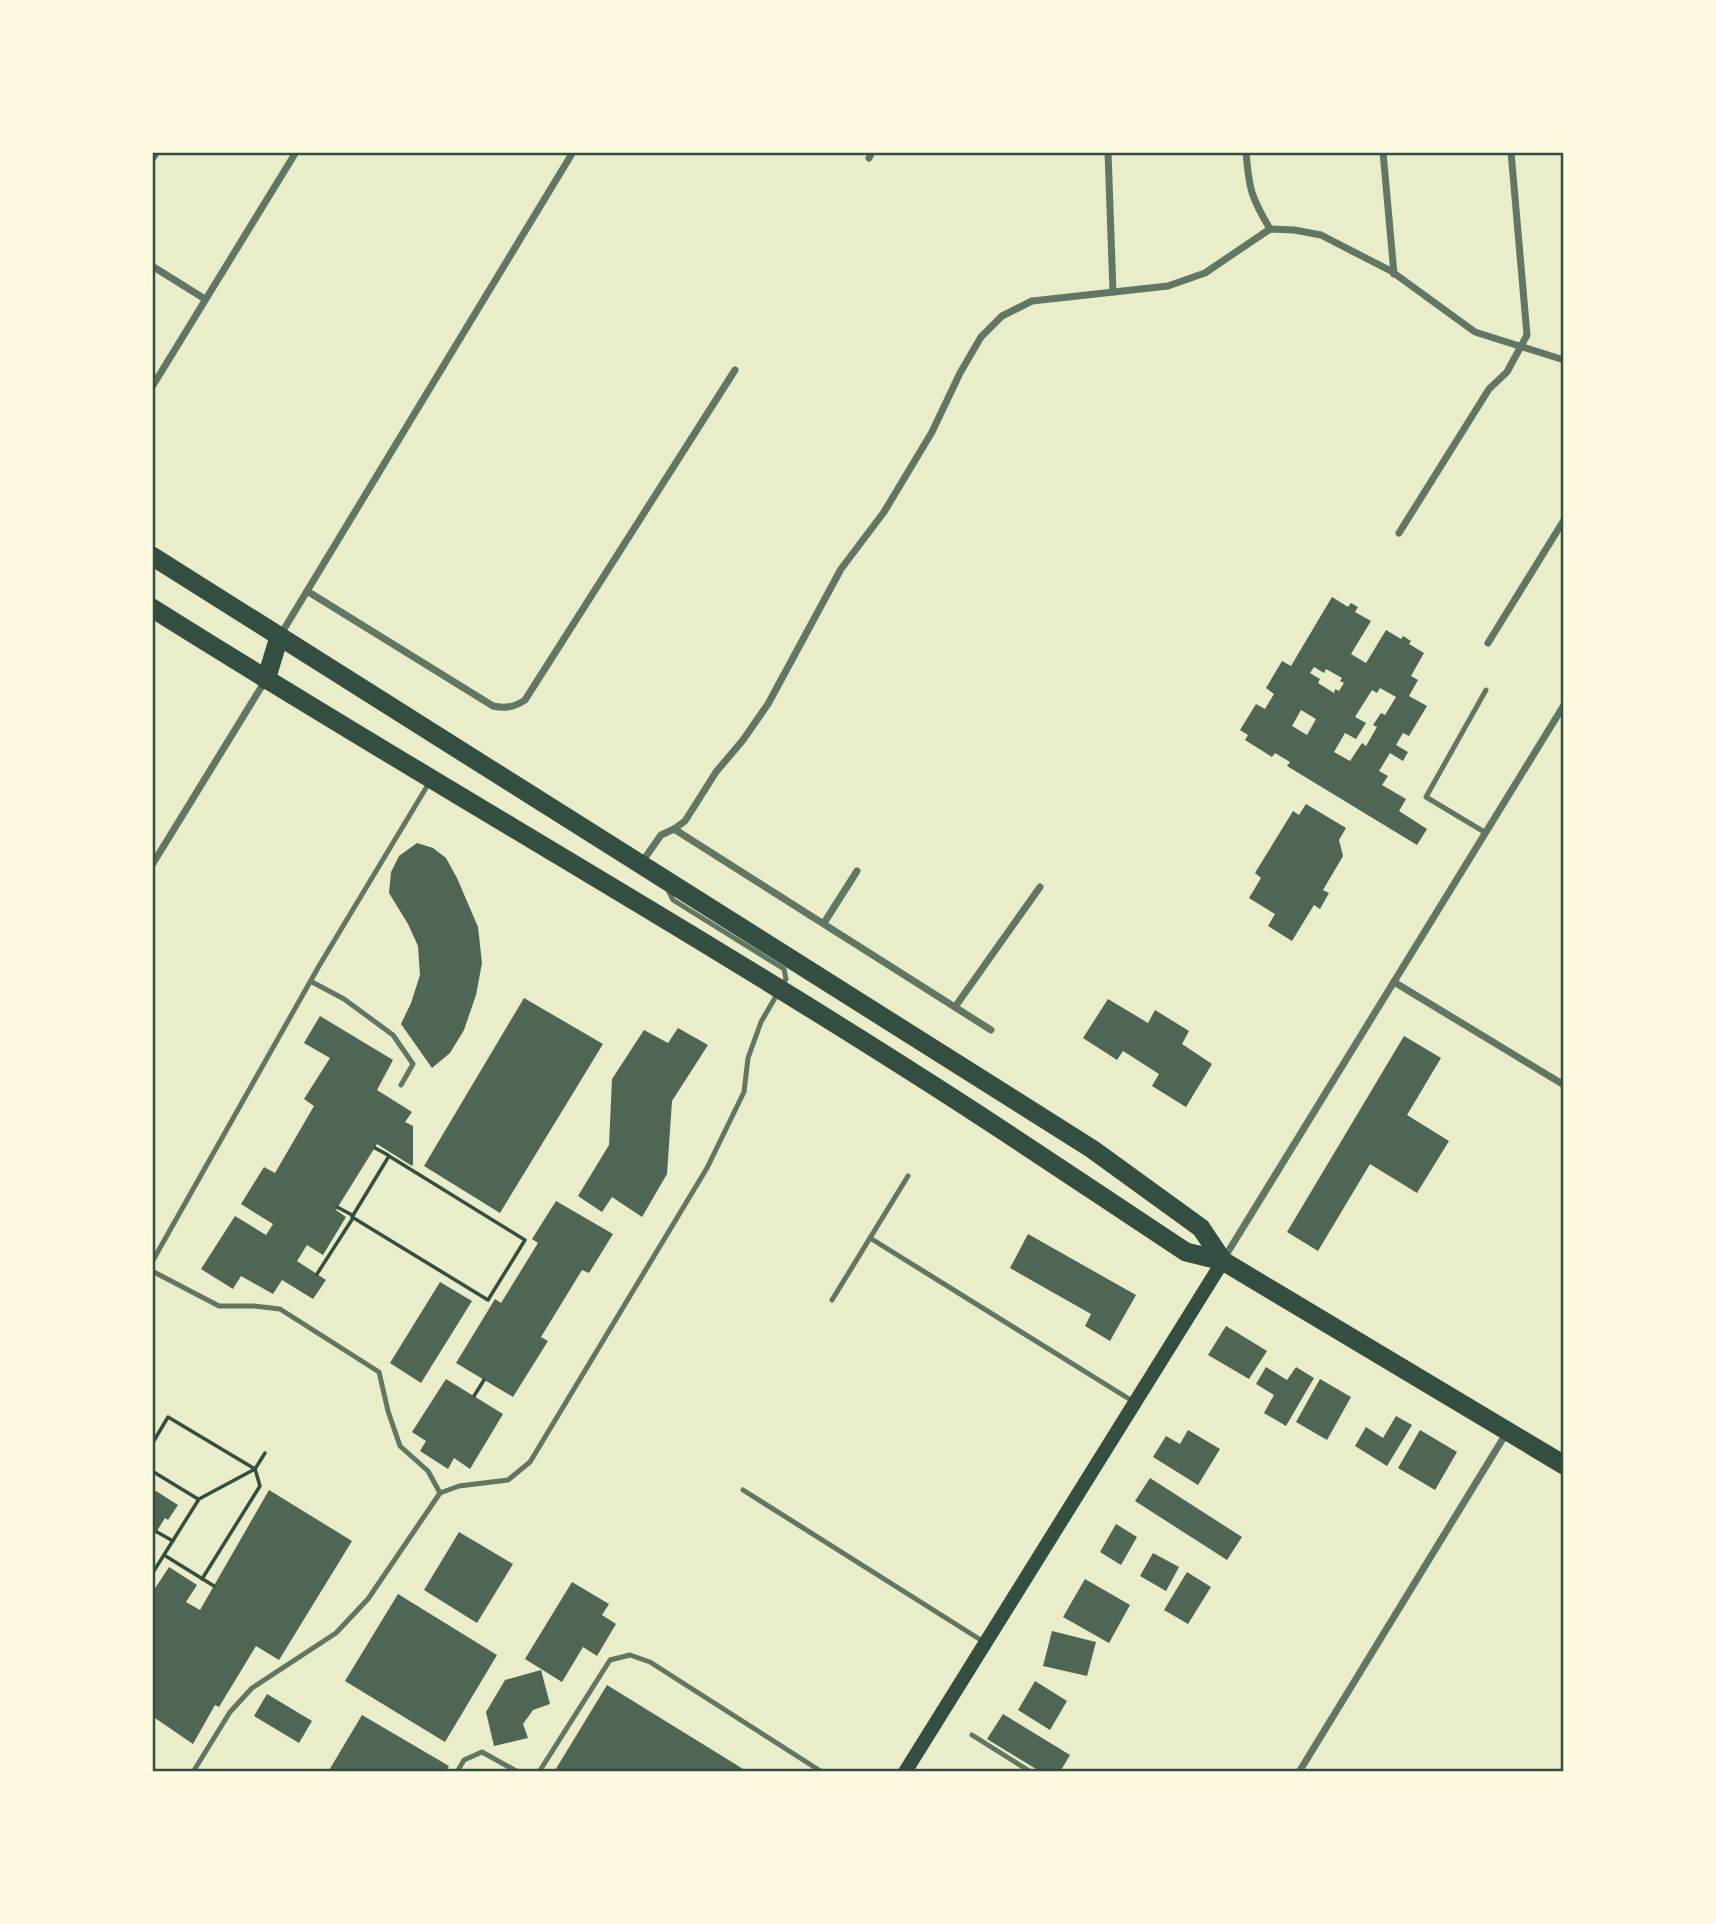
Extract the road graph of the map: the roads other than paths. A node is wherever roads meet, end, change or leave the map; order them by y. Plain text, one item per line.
1 (158, 152) edge
2 (296, 152) edge
3 (573, 152) edge
4 (1108, 152) edge
5 (1246, 152) edge
6 (1383, 152) edge
7 (1511, 152) edge
8 (152, 162) edge
9 (1270, 229) junction
10 (152, 265) edge
11 (1394, 274) junction
12 (1113, 292) junction
13 (205, 299) junction
14 (1521, 346) junction
15 (1564, 360) edge
16 (735, 370) dead end
17 (152, 387) edge
18 (1564, 520) edge
19 (1399, 534) dead end
20 (152, 556) edge
21 (307, 591) junction
22 (152, 608) edge
23 (279, 637) junction
24 (1488, 643) dead end
25 (266, 680) junction
26 (1486, 690) dead end
27 (1564, 705) edge
28 (430, 780) junction
29 (674, 829) junction
30 (1486, 833) junction
31 (152, 865) edge
32 (640, 865) junction
33 (857, 871) dead end
34 (662, 879) junction
35 (1040, 887) dead end
36 (824, 923) junction
37 (312, 982) junction
38 (1394, 982) junction
39 (780, 990) junction
40 (955, 1007) junction
41 (991, 1030) dead end
42 (401, 1085) dead end
43 (1564, 1085) edge
44 (908, 1176) dead end
45 (870, 1238) junction
46 (1223, 1261) junction
47 (152, 1262) edge
48 (152, 1271) edge
49 (832, 1300) dead end
50 (1133, 1402) junction
51 (1507, 1432) junction
52 (1564, 1465) edge
53 (743, 1490) dead end
54 (439, 1493) junction
55 (984, 1642) junction
56 (972, 1735) dead end
57 (193, 1772) edge
58 (457, 1772) edge
59 (518, 1772) edge
60 (539, 1772) edge
61 (822, 1772) edge
62 (905, 1772) edge
63 (1031, 1772) edge
64 (1299, 1772) edge

1 - 8 lane
2 - 13 street
3 - 21 street
4 - 12 street
5 - 9 street
6 - 11 street
7 - 14 street
9 - 11 street
9 - 12 street
10 - 13 street
11 - 14 street
12 - 29 street
13 - 17 street
14 - 15 street
14 - 19 street
16 - 21 street
18 - 24 street
20 - 23 highway
21 - 23 street
22 - 25 highway
23 - 25 highway
23 - 32 highway
25 - 28 highway
25 - 31 street
26 - 30 lane
27 - 30 street
28 - 37 lane
28 - 39 highway
29 - 32 street
29 - 36 street
30 - 38 street
32 - 34 highway
33 - 36 street
34 - 39 lane
34 - 46 highway
35 - 40 street
36 - 40 street
37 - 42 lane
37 - 47 lane
38 - 43 street
38 - 46 street
39 - 46 highway
39 - 54 lane
40 - 41 street
44 - 45 lane
45 - 49 lane
45 - 50 lane
46 - 50 main road
46 - 51 highway
48 - 54 lane
50 - 55 main road
51 - 52 highway
51 - 64 street
53 - 55 lane
54 - 57 lane
55 - 62 main road
56 - 63 lane
58 - 59 lane
60 - 61 lane

